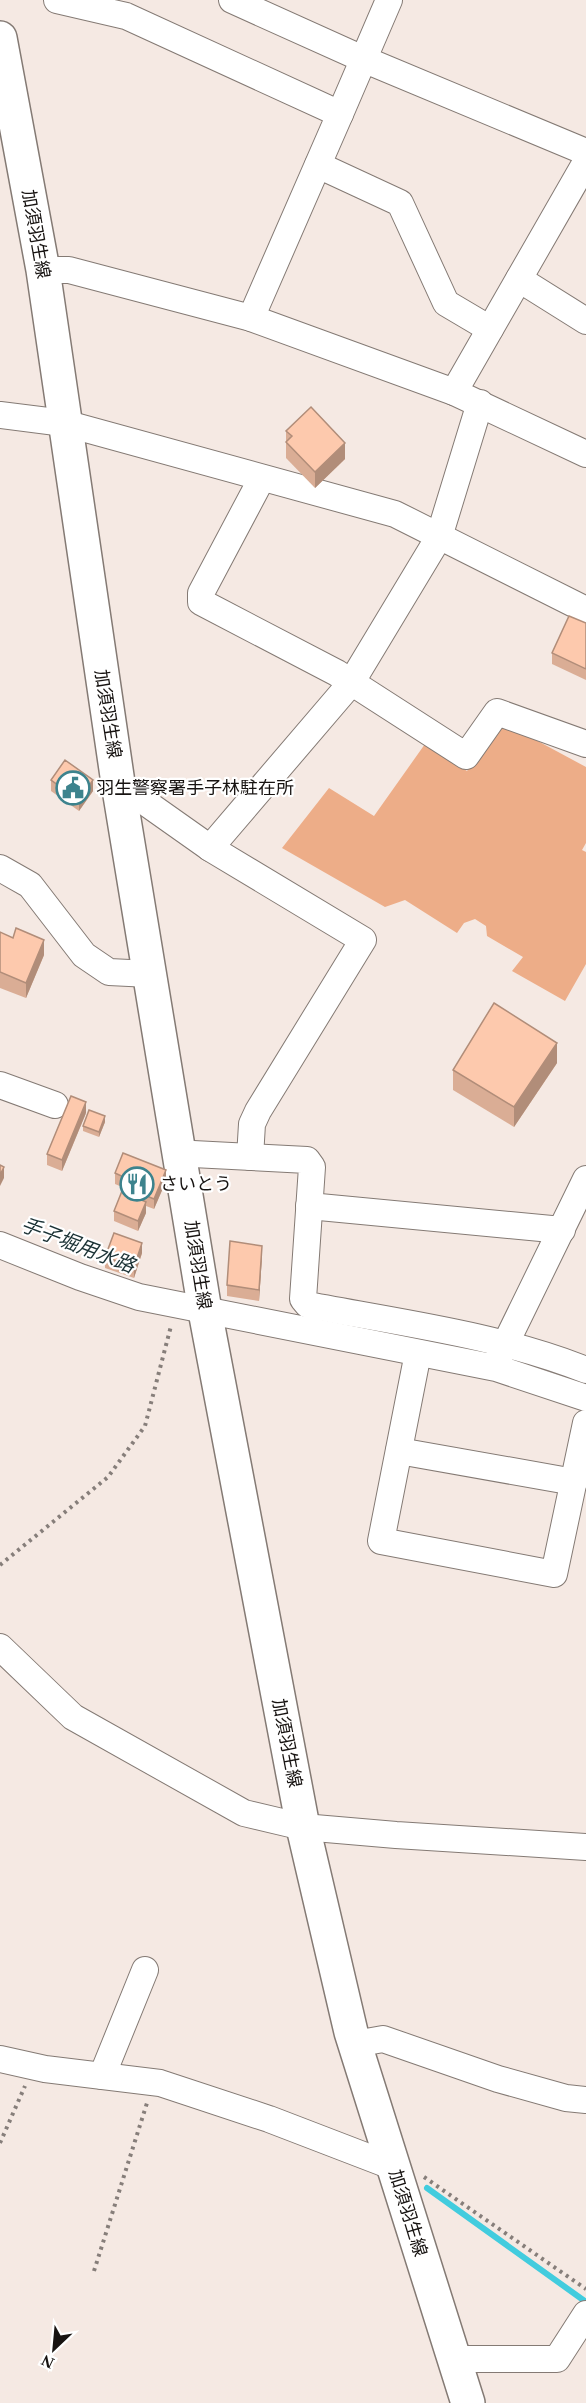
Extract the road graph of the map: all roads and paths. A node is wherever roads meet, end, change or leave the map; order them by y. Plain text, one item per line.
1 (57, 0) edge
2 (232, 0) edge
3 (389, 0) edge
4 (126, 8) edge
5 (0, 38) edge
6 (363, 59) junction
7 (340, 114) junction
8 (586, 152) edge
9 (586, 162) edge
10 (318, 165) junction
11 (43, 270) junction
12 (519, 279) junction
13 (251, 318) junction
14 (586, 321) edge
15 (490, 329) junction
16 (454, 392) junction
17 (480, 403) junction
18 (0, 415) edge
19 (64, 423) junction
20 (586, 453) edge
21 (262, 478) junction
22 (439, 537) junction
23 (586, 610) edge
24 (351, 683) junction
25 (586, 744) edge
26 (118, 783) junction
27 (210, 848) junction
28 (0, 868) edge
29 (150, 974) junction
30 (0, 1085) edge
31 (55, 1105) dead end
32 (250, 1157) junction
33 (180, 1158) junction
34 (586, 1179) edge
35 (580, 1204) edge
36 (309, 1206) junction
37 (562, 1230) junction
38 (0, 1245) edge
39 (190, 1308) junction
40 (505, 1343) junction
41 (418, 1353) junction
42 (496, 1368) junction
43 (586, 1370) edge
44 (586, 1398) edge
45 (586, 1423) edge
46 (399, 1451) junction
47 (573, 1482) junction
48 (0, 1564) edge
49 (0, 1647) edge
50 (303, 1827) junction
51 (586, 1847) edge
52 (145, 1970) dead end
53 (355, 2044) junction
54 (0, 2059) edge
55 (33, 2066) junction
56 (102, 2076) junction
57 (153, 2082) junction
58 (586, 2100) edge
59 (0, 2143) edge
60 (394, 2167) junction
61 (94, 2271) dead end
62 (586, 2289) edge
63 (586, 2314) edge
64 (454, 2359) junction
65 (468, 2403) edge

1 - 4 street
2 - 6 street
3 - 6 street
4 - 7 street
5 - 11 main road, 加須羽生線
6 - 7 street
6 - 8 street
7 - 10 street
9 - 12 street
10 - 13 street
10 - 15 street
11 - 13 street
11 - 19 main road, 加須羽生線
12 - 14 street
12 - 15 street
13 - 16 street
15 - 16 street
16 - 17 street
17 - 20 street
17 - 22 street
18 - 19 street
19 - 21 street
19 - 26 main road, 加須羽生線
21 - 22 street
21 - 24 street
22 - 23 street
22 - 24 street
24 - 25 street
24 - 27 street
26 - 27 street
26 - 29 main road, 加須羽生線
27 - 32 street
28 - 29 street
29 - 33 main road, 加須羽生線
30 - 31 street
32 - 33 street
32 - 36 street
33 - 39 main road, 加須羽生線
34 - 35 street
35 - 37 street
36 - 37 street
36 - 40 street
37 - 40 street
38 - 39 street
39 - 41 street
39 - 48 path
39 - 50 main road, 加須羽生線
40 - 42 street
40 - 43 street
41 - 42 street
41 - 46 street
42 - 44 street
45 - 47 street
46 - 47 street
46 - 47 street
49 - 50 street
50 - 51 street
50 - 53 main road, 加須羽生線
52 - 56 street
53 - 58 street
53 - 60 main road, 加須羽生線
54 - 55 street
55 - 56 street
55 - 59 path
56 - 57 street
57 - 60 street
57 - 61 path
60 - 62 path
60 - 64 main road, 加須羽生線
63 - 64 street
64 - 65 main road, 加須羽生線

